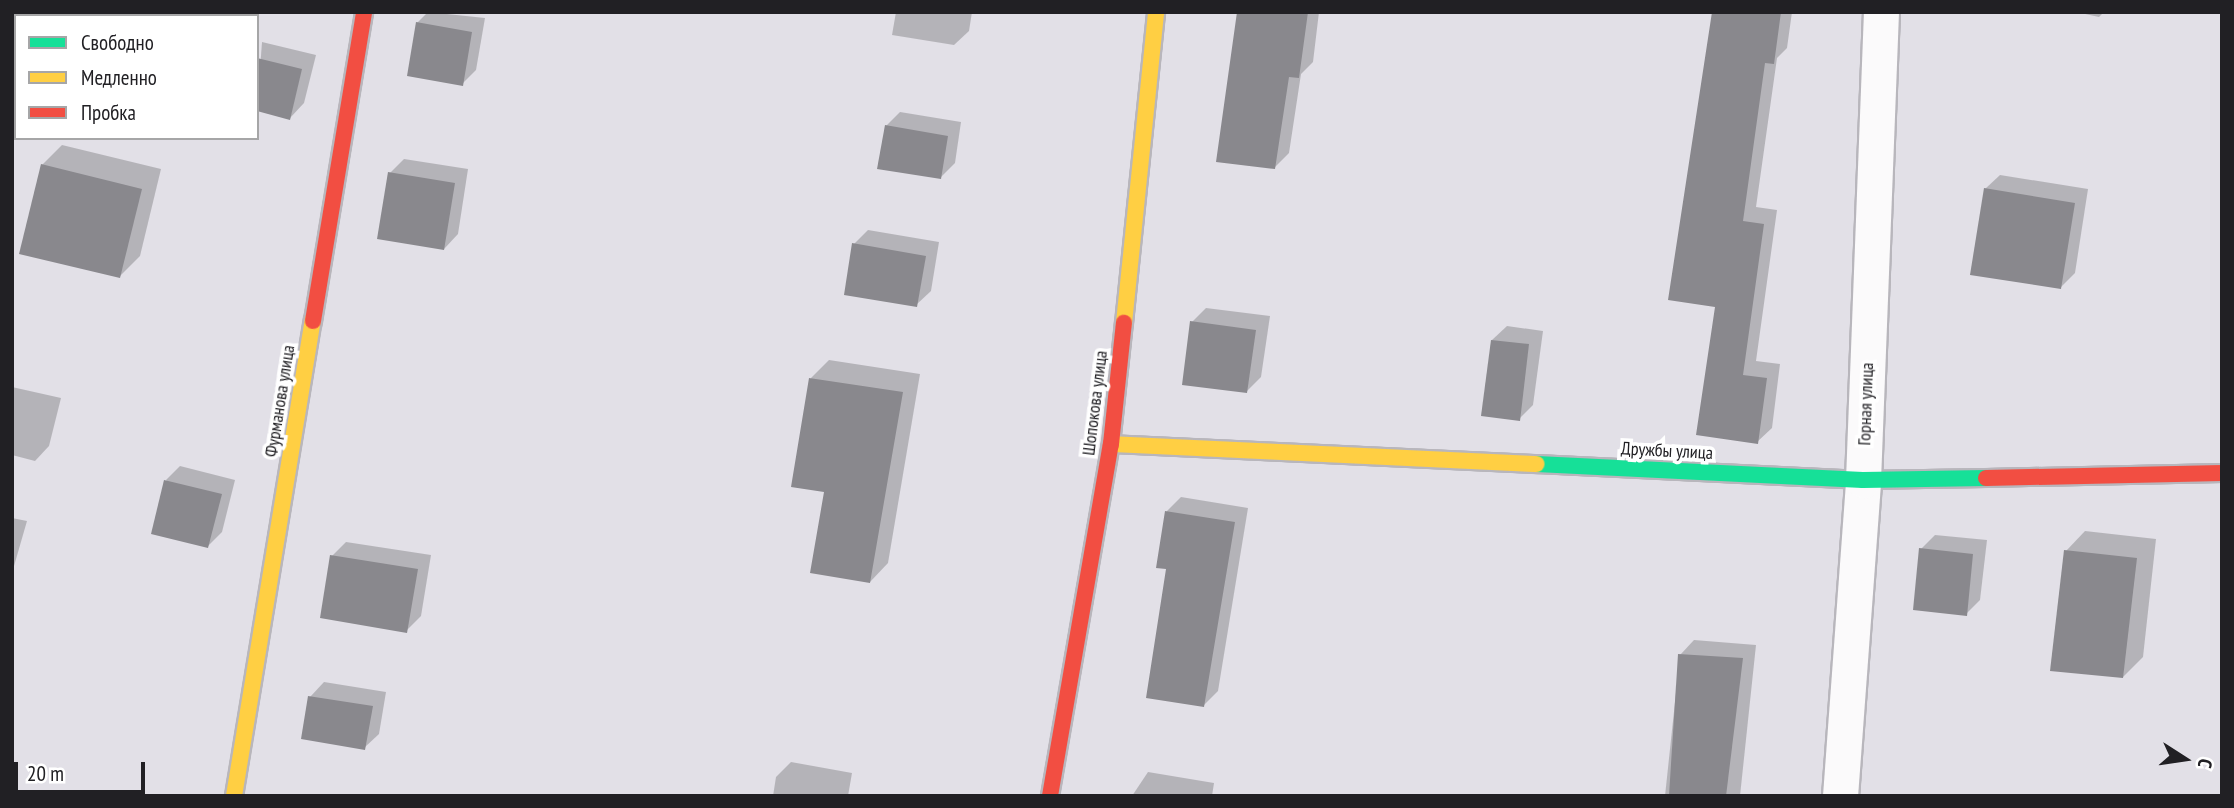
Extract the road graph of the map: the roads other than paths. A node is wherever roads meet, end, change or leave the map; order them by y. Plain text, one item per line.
1 (364, 12) edge
2 (1156, 12) edge
3 (1881, 12) edge
4 (1111, 444) junction
5 (2222, 473) edge
6 (1863, 480) junction
7 (234, 796) edge
8 (1050, 796) edge
9 (1840, 796) edge

1 - 7 street, Фурманова улица
2 - 4 street, Шопокова улица
3 - 6 street, Горная улица
4 - 6 street, Дружбы улица
4 - 8 street, Шопокова улица
5 - 6 street, Дружбы улица
6 - 9 street, Горная улица

